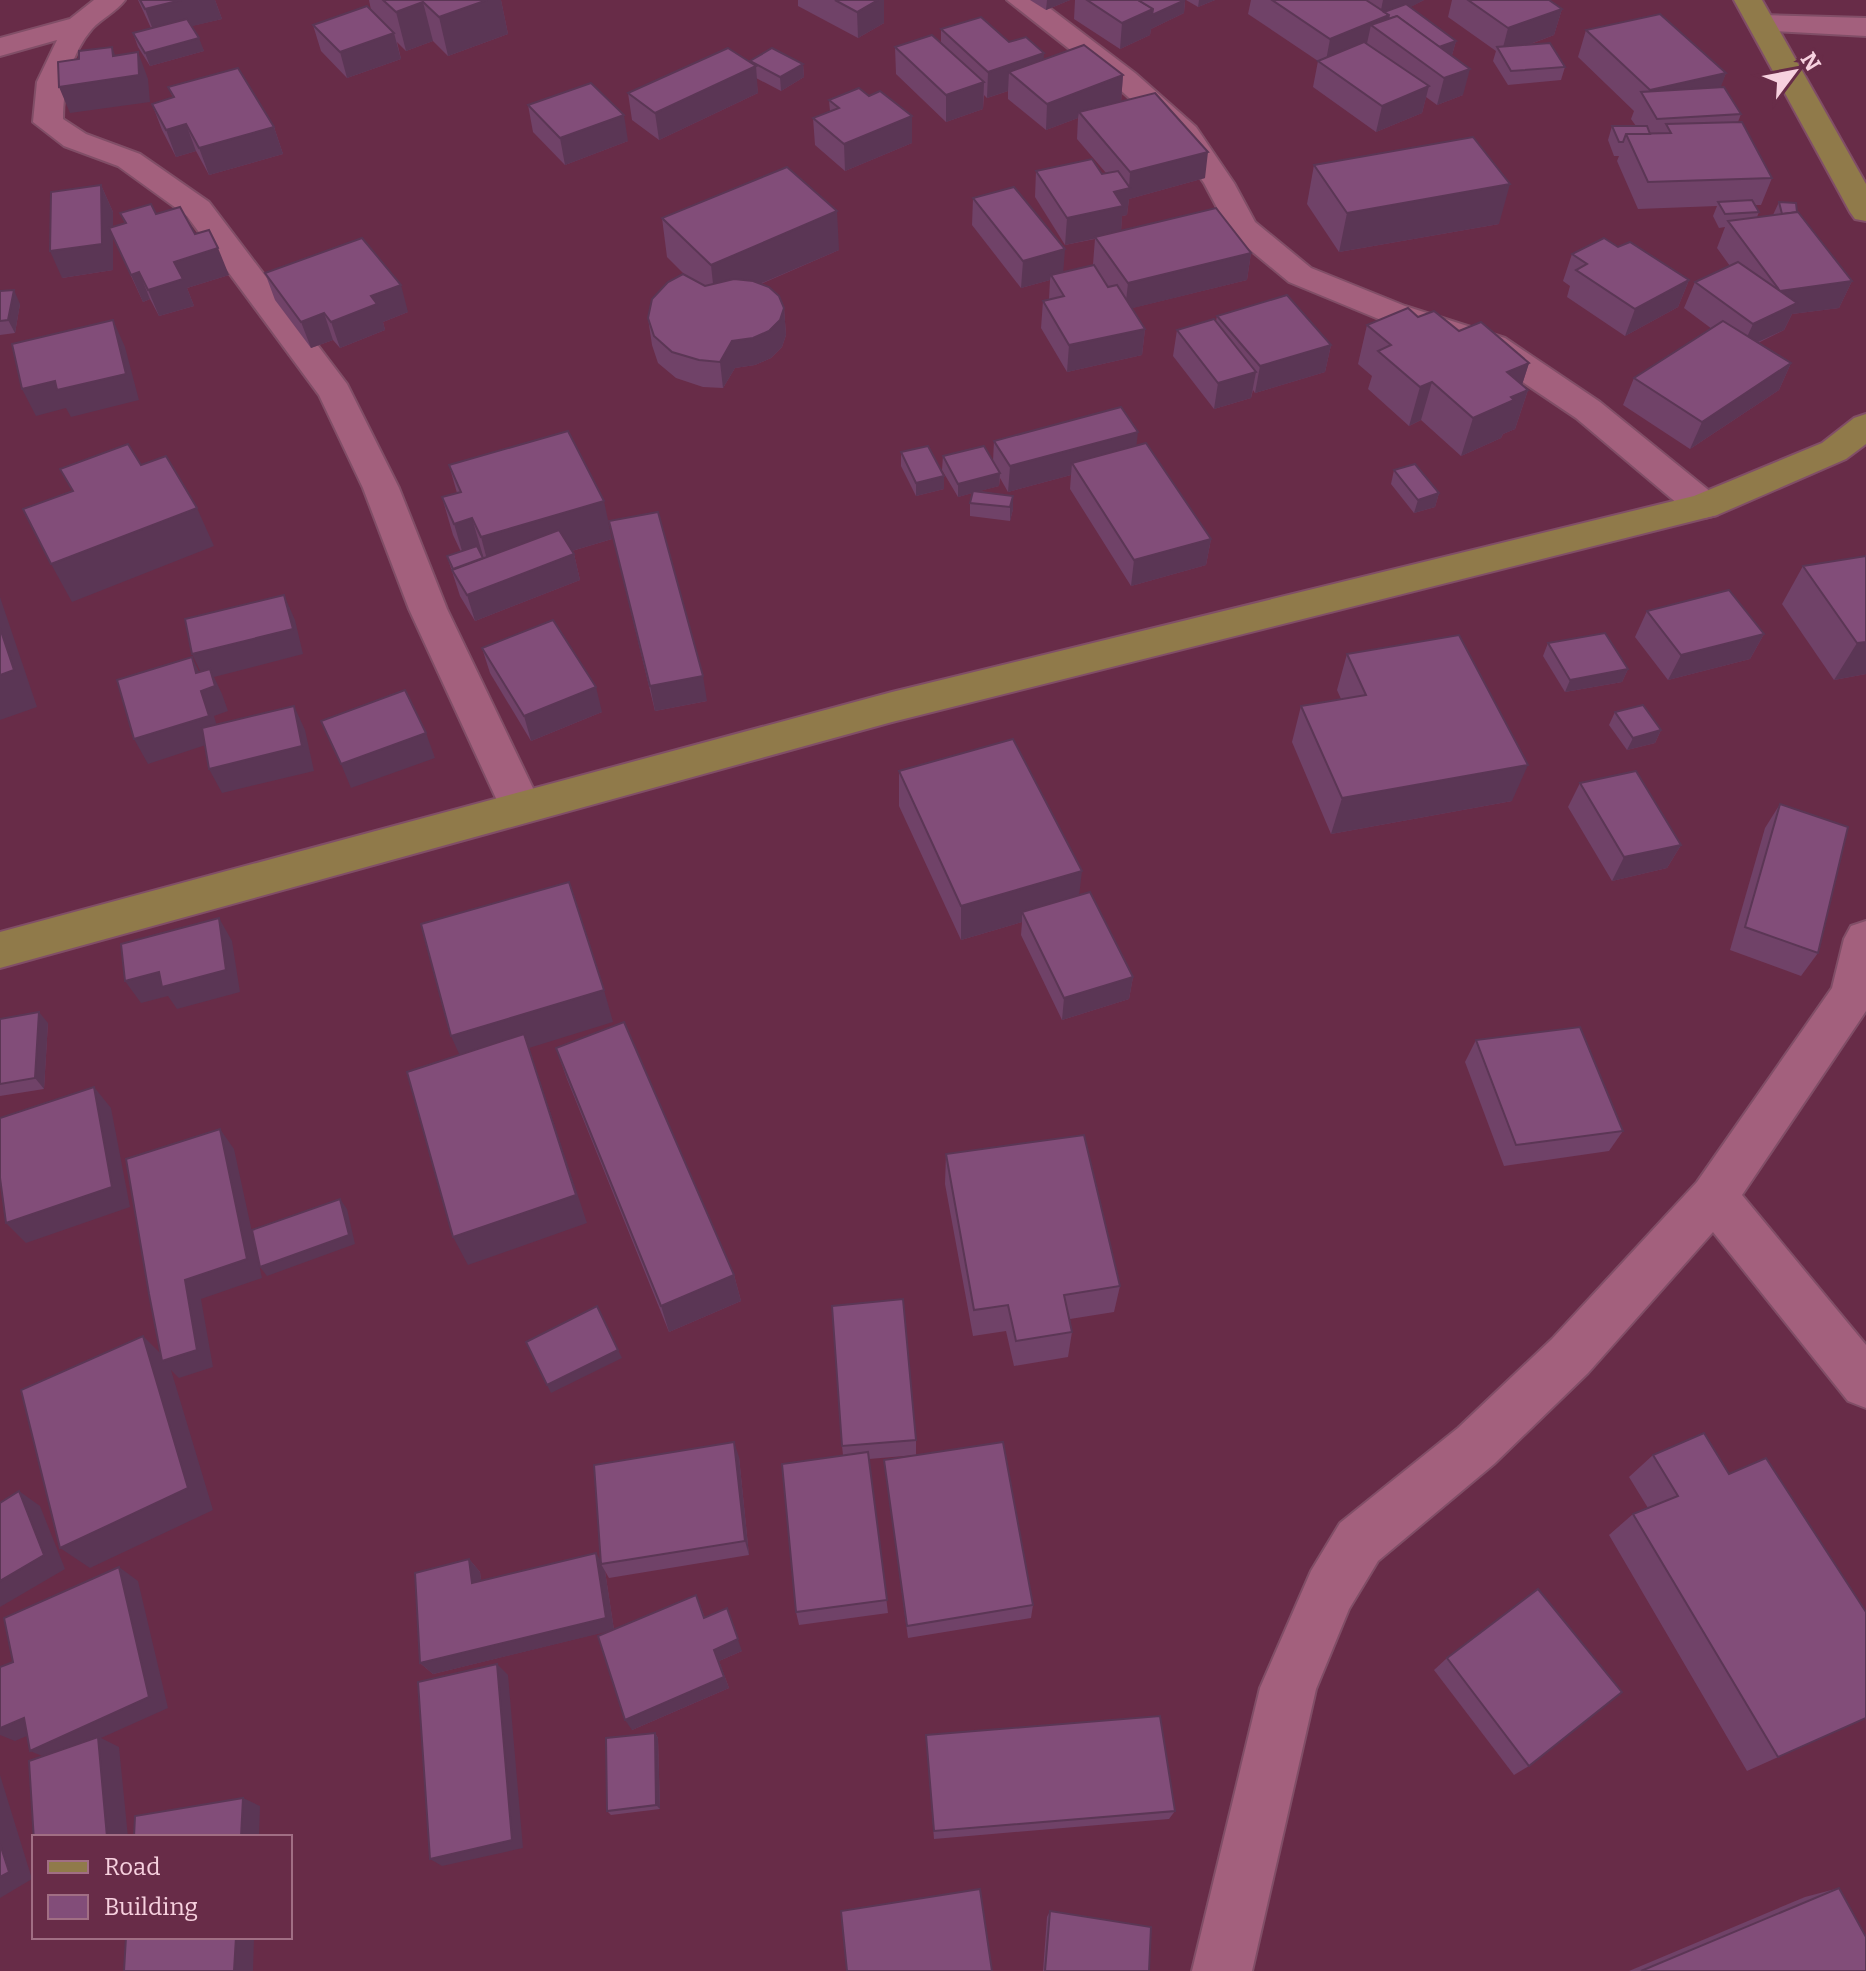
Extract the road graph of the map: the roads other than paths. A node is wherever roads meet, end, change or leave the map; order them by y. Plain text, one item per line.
1 (111, 0) edge
2 (1021, 0) edge
3 (1756, 12) edge
4 (80, 25) junction
5 (1866, 27) edge
6 (0, 47) edge
7 (1866, 212) edge
8 (1866, 426) edge
9 (1704, 506) junction
10 (521, 807) junction
11 (1866, 939) edge
12 (0, 950) edge
13 (1714, 1197) junction
14 (1866, 1384) edge
15 (1222, 1971) edge

1 - 4 street
2 - 9 street
3 - 5 street
3 - 7 main road
4 - 6 street
4 - 10 street
8 - 9 main road
9 - 10 main road
10 - 12 main road
11 - 13 street
13 - 14 street
13 - 15 street

